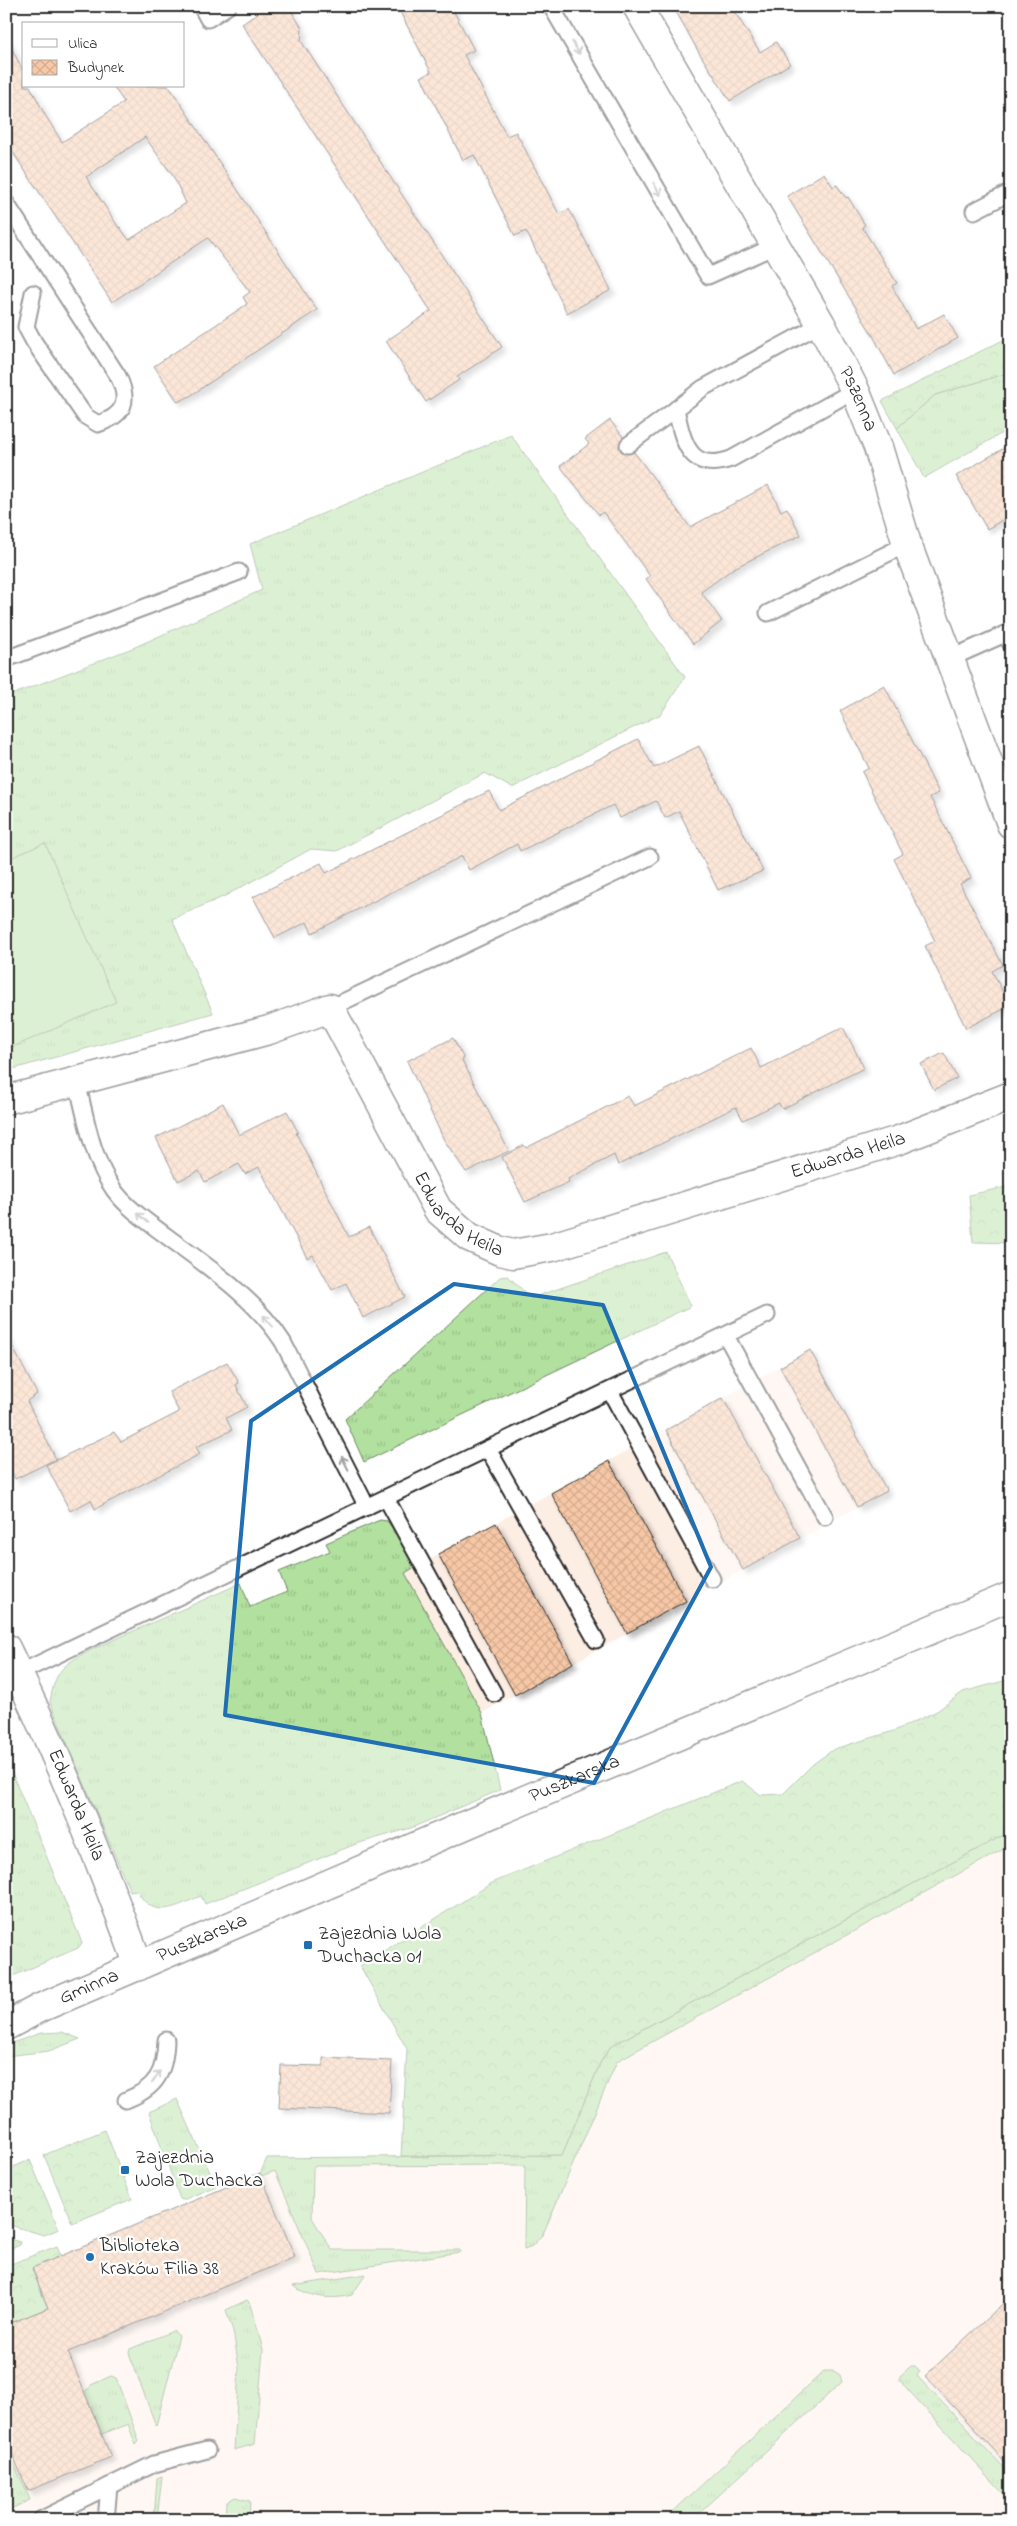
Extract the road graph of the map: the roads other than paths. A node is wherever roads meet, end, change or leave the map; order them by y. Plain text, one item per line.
1 (200, 6) edge
2 (228, 6) edge
3 (552, 6) edge
4 (637, 6) edge
5 (1011, 192) edge
6 (6, 203) edge
7 (974, 211) dead end
8 (775, 246) junction
9 (34, 293) dead end
10 (821, 324) junction
11 (855, 390) junction
12 (676, 409) junction
13 (628, 445) dead end
14 (907, 544) junction
15 (239, 572) dead end
16 (768, 613) dead end
17 (1011, 644) edge
18 (6, 659) edge
19 (949, 659) junction
20 (1011, 824) edge
21 (650, 857) dead end
22 (330, 1008) junction
23 (77, 1082) junction
24 (1006, 1098) edge
25 (6, 1100) edge
26 (767, 1315) dead end
27 (726, 1336) junction
28 (610, 1391) junction
29 (488, 1449) junction
30 (386, 1498) junction
31 (368, 1507) junction
32 (825, 1517) dead end
33 (712, 1579) dead end
34 (1011, 1596) edge
35 (596, 1640) dead end
36 (6, 1648) edge
37 (12, 1676) edge
38 (494, 1694) dead end
39 (139, 1966) junction
40 (40, 2008) junction
41 (6, 2017) edge
42 (6, 2026) edge
43 (166, 2040) dead end
44 (126, 2100) dead end
45 (207, 2450) dead end
46 (109, 2486) junction
47 (40, 2520) edge
48 (106, 2520) edge

1 - 2 lane
3 -> 8 lane
4 - 8 street, Pszenna
5 - 7 lane
6 - 9 lane
8 - 10 street, Pszenna
10 - 11 street, Pszenna
10 - 12 lane
11 - 12 lane
11 - 14 street, Pszenna
12 - 13 lane
14 - 16 lane
14 - 19 street, Pszenna
15 - 18 lane
17 - 19 lane
19 - 20 street, Pszenna
21 - 22 lane
22 - 23 street
22 - 24 street, Edwarda Heila
23 - 25 street
31 -> 23 lane
26 - 27 lane
27 - 28 lane
27 - 32 lane
28 - 29 lane
28 - 33 lane
29 - 30 lane
29 - 35 lane
30 - 31 lane
30 - 38 lane
31 - 37 lane
34 - 39 street, Puszkarska
36 - 37 street, Edwarda Heila
37 - 39 street, Edwarda Heila
39 - 40 street, Gminna
40 - 41 street, Gminna
40 - 42 street, Gminna
44 -> 43 lane
45 - 46 lane
46 - 47 lane
46 - 48 lane

